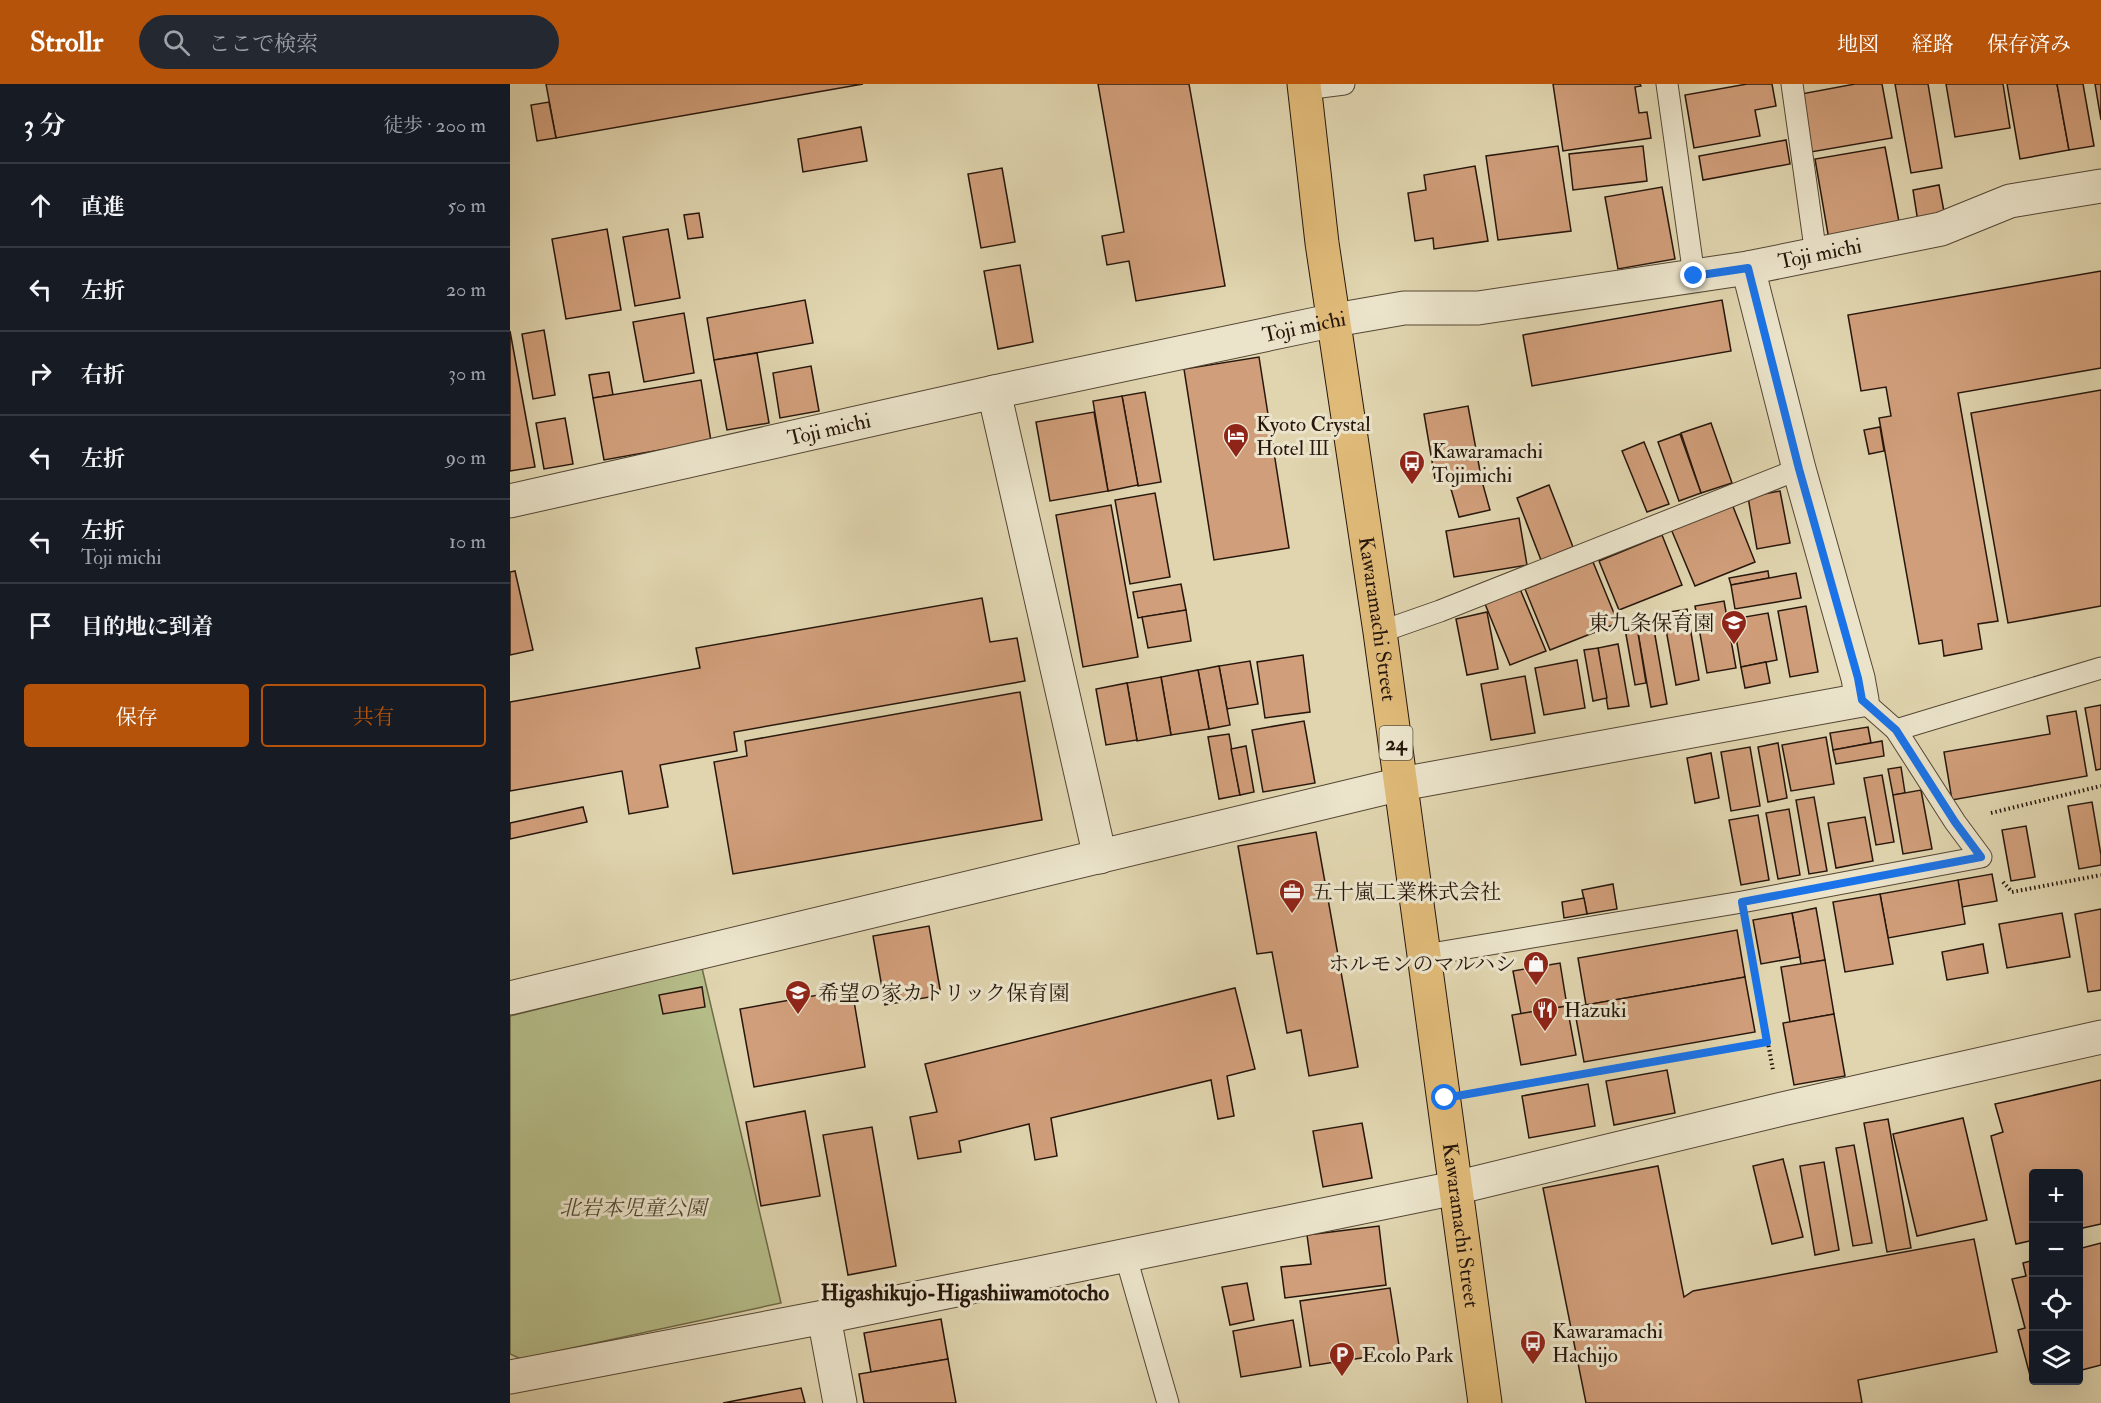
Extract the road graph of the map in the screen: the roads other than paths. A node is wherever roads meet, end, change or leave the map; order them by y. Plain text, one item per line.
1 (1344, 84) edge
2 (1667, 84) edge
3 (1792, 84) edge
4 (1305, 87) edge
5 (2101, 186) edge
6 (1816, 255) junction
7 (1748, 268) junction
8 (1694, 276) junction
9 (1335, 320) junction
10 (994, 392) junction
11 (1799, 469) junction
12 (510, 501) edge
13 (1380, 632) junction
14 (2101, 668) edge
15 (1862, 700) junction
16 (1896, 730) junction
17 (1401, 784) junction
18 (1100, 857) junction
19 (1425, 955) junction
20 (510, 998) edge
21 (2101, 1037) edge
22 (1455, 1188) junction
23 (1125, 1254) junction
24 (824, 1317) junction
25 (510, 1377) edge
26 (840, 1403) edge
27 (1168, 1403) edge
28 (1485, 1403) edge

1 - 4 lane
2 - 8 lane
3 - 6 lane
4 - 9 highway, Kawaramachi Street / 24
5 - 6 street, Toji michi
6 - 7 street, Toji michi
7 - 8 street, Toji michi
7 - 11 street
8 - 9 street, Toji michi
9 - 10 street, Toji michi
9 - 13 highway, Kawaramachi Street / 24
10 - 12 street, Toji michi
10 - 18 street
11 - 13 lane
11 - 15 street
13 - 17 highway, Kawaramachi Street / 24
14 - 16 lane
15 - 16 lane
15 - 17 street
16 - 19 lane
17 - 18 street
17 - 19 highway, Kawaramachi Street / 24
18 - 20 street
19 - 22 highway, Kawaramachi Street / 24
21 - 22 street
22 - 23 street
22 - 28 highway, Kawaramachi Street / 24
23 - 24 street
23 - 27 lane
24 - 25 street
24 - 26 street

